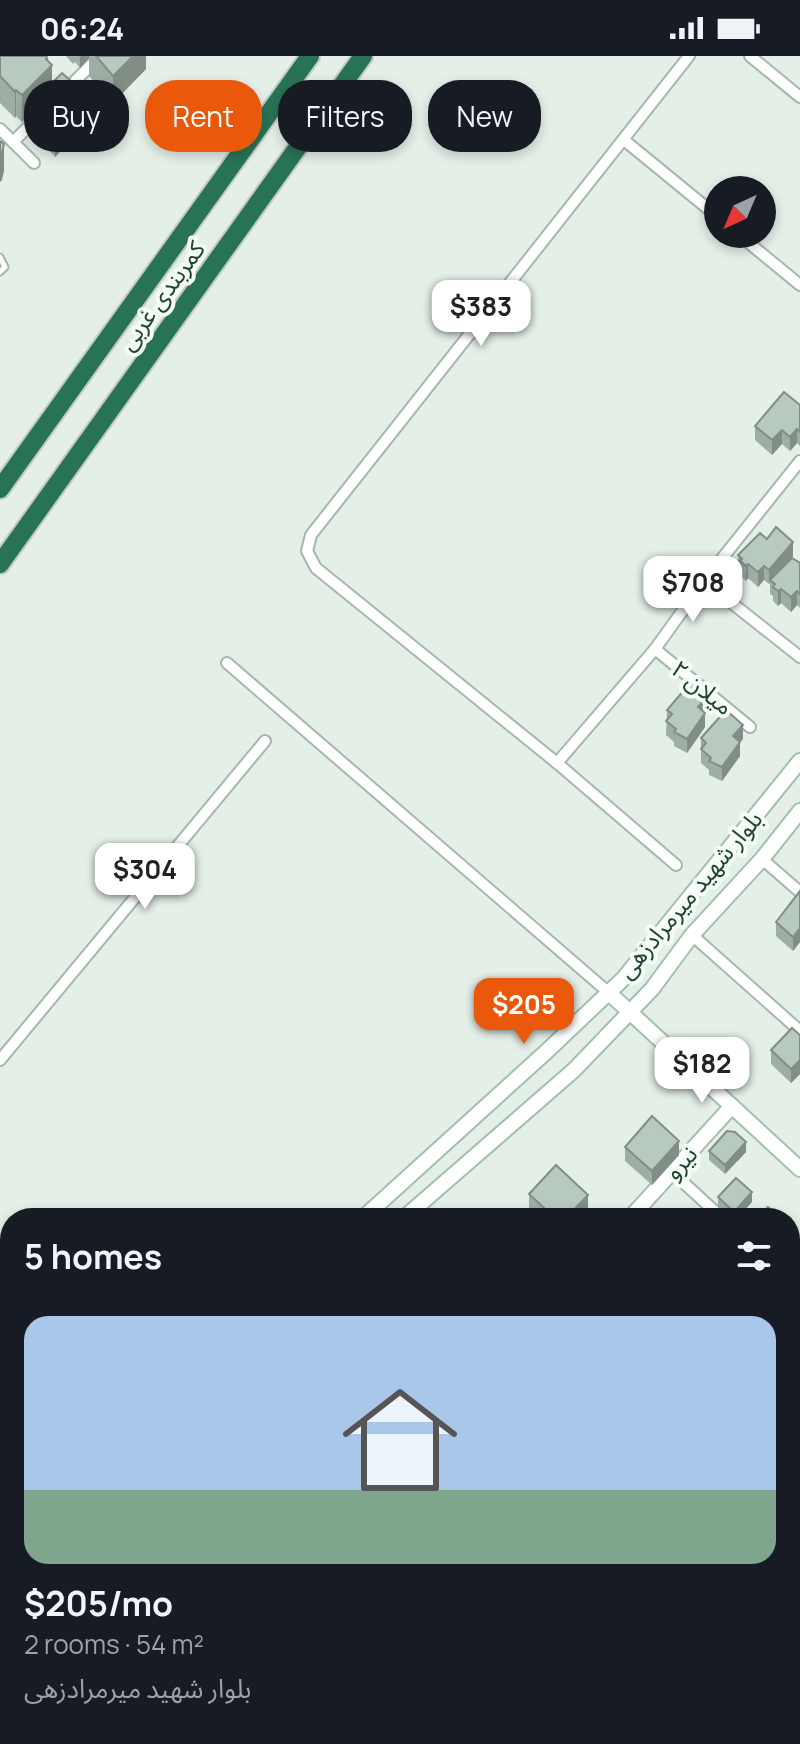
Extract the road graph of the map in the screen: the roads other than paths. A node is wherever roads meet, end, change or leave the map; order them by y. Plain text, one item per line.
1 (100, 56) edge
2 (310, 56) edge
3 (363, 56) edge
4 (689, 56) edge
5 (750, 56) edge
6 (76, 80) edge
7 (800, 97) edge
8 (0, 129) edge
9 (24, 131) edge
10 (624, 140) junction
11 (13, 142) junction
12 (34, 163) dead end
13 (704, 206) edge
14 (755, 248) edge
15 (0, 257) edge
16 (0, 272) edge
17 (800, 285) edge
18 (800, 461) edge
19 (0, 489) edge
20 (0, 564) edge
21 (704, 581) junction
22 (655, 649) junction
23 (800, 657) edge
24 (227, 663) dead end
25 (750, 727) dead end
26 (265, 741) dead end
27 (800, 761) edge
28 (557, 763) junction
29 (800, 811) edge
30 (762, 859) junction
31 (676, 865) dead end
32 (800, 892) edge
33 (692, 935) junction
34 (608, 992) junction
35 (629, 1013) junction
36 (800, 1031) edge
37 (0, 1060) edge
38 (732, 1106) junction
39 (800, 1169) edge
40 (673, 1173) junction
41 (374, 1208) edge
42 (415, 1208) edge
43 (640, 1208) edge
44 (711, 1208) edge

1 - 6 street
2 - 19 highway, کمربندی غربی
3 - 20 highway, کمربندی غربی
4 - 10 street
5 - 7 street
8 - 11 street
9 - 11 street
10 - 13 street
10 - 28 street
11 - 12 street
14 - 17 street
15 - 16 lane
18 - 21 street
21 - 22 street
21 - 23 street
22 - 25 street, میلان ۲
22 - 28 street
24 - 34 street
26 - 37 street
27 - 34 main road, بلوار شهید میرمرادزهی
28 - 31 street
29 - 30 main road, بلوار شهید میرمرادزهی
30 - 32 street
30 - 33 main road, بلوار شهید میرمرادزهی
33 - 35 main road, بلوار شهید میرمرادزهی
33 - 36 street
34 - 35 main road
34 - 41 main road, بلوار شهید میرمرادزهی
35 - 38 main road
35 - 42 main road, بلوار شهید میرمرادزهی
38 - 39 main road
38 - 40 main road, نیرو
40 - 43 main road, نیرو
40 - 44 street

